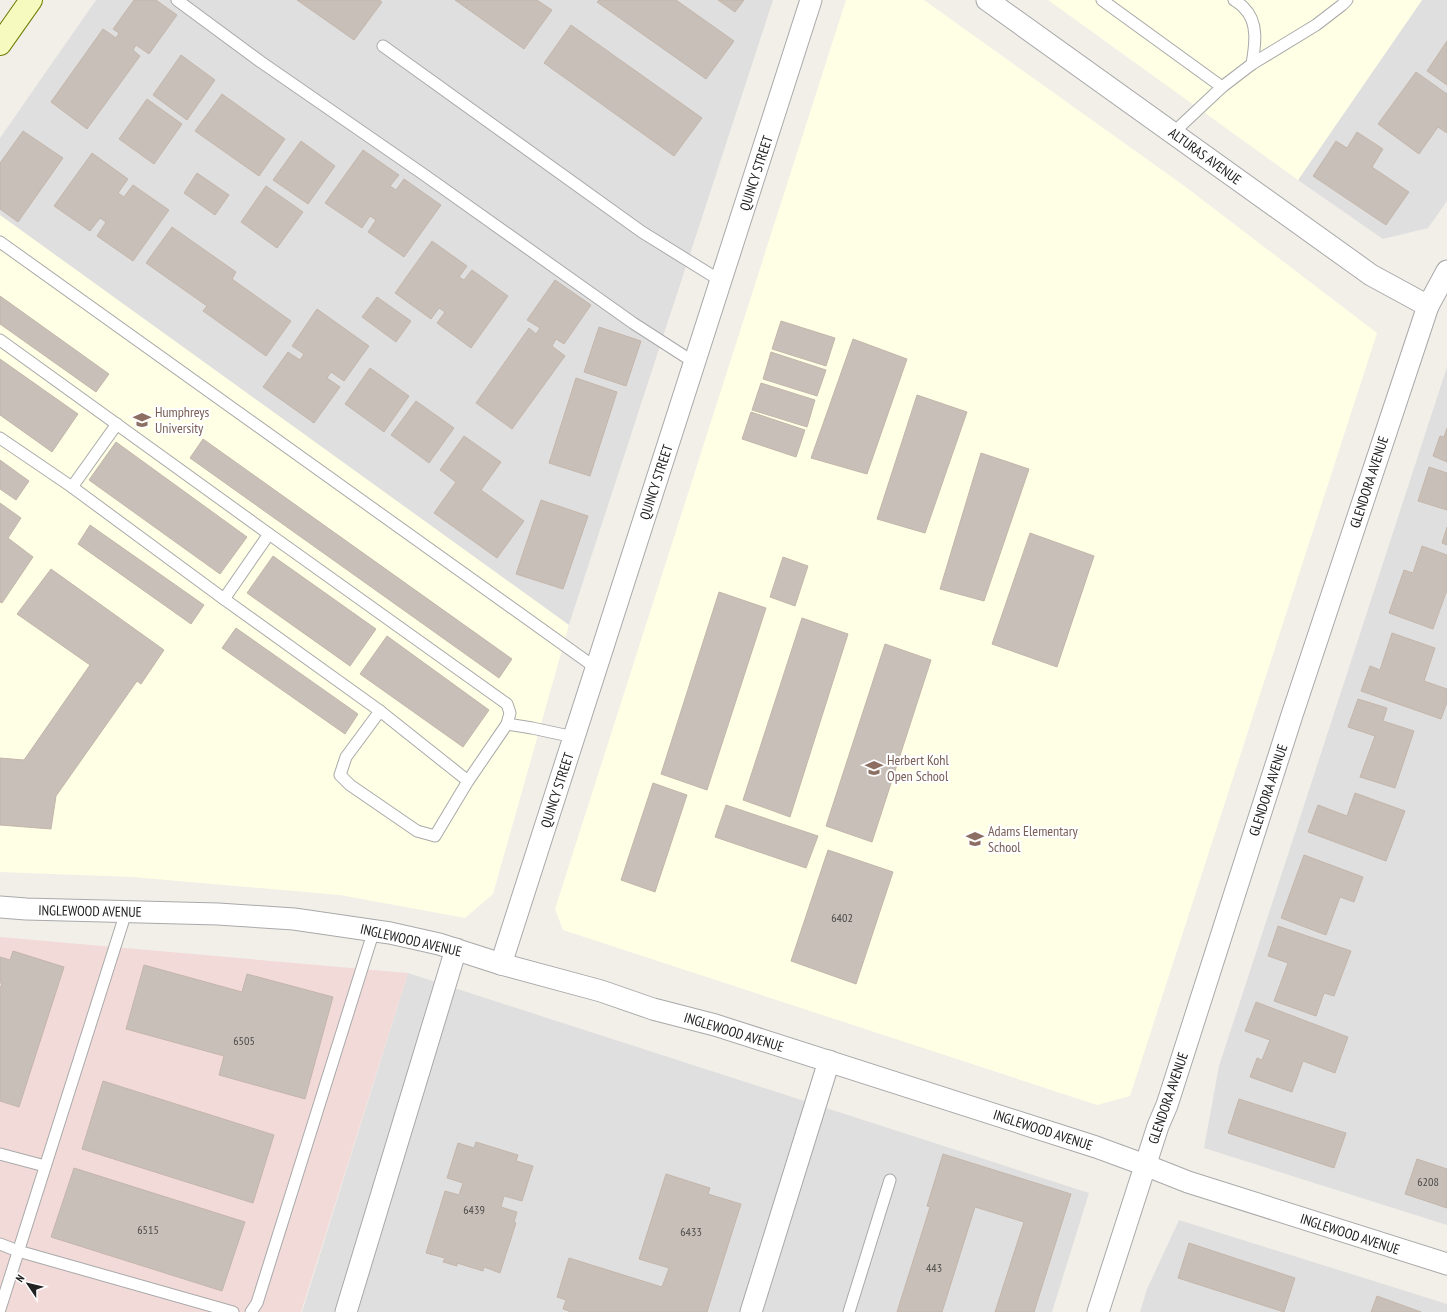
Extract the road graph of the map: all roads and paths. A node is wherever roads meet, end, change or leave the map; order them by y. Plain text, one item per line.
1 (31, 0) edge
2 (177, 0) edge
3 (811, 0) edge
4 (987, 0) edge
5 (1102, 0) edge
6 (1234, 0) edge
7 (1342, 2) edge
8 (0, 43) edge
9 (383, 46) dead end
10 (1252, 64) junction
11 (1222, 87) junction
12 (1173, 133) junction
13 (0, 242) edge
14 (1447, 271) edge
15 (721, 281) junction
16 (1428, 306) junction
17 (0, 340) edge
18 (695, 363) junction
19 (117, 424) junction
20 (0, 438) edge
21 (72, 487) junction
22 (269, 534) junction
23 (224, 599) junction
24 (596, 668) junction
25 (380, 711) junction
26 (507, 724) junction
27 (574, 737) junction
28 (468, 781) junction
29 (0, 907) edge
30 (126, 912) junction
31 (374, 930) junction
32 (456, 949) junction
33 (501, 964) junction
34 (829, 1061) junction
35 (0, 1154) edge
36 (1145, 1165) junction
37 (45, 1166) junction
38 (890, 1180) dead end
39 (0, 1244) edge
40 (18, 1251) junction
41 (1447, 1264) edge
42 (0, 1309) edge
43 (233, 1312) edge
44 (251, 1312) edge
45 (346, 1312) edge
46 (750, 1312) edge
47 (849, 1312) edge
48 (1098, 1312) edge

1 - 8 main road
2 - 18 lane
3 - 15 street, QUINCY STREET
4 - 12 street, ALTURAS AVENUE
5 - 11 lane
6 - 10 lane
7 - 10 lane
9 - 15 lane
10 - 11 lane
11 - 12 lane
12 - 16 street, ALTURAS AVENUE
13 - 24 lane
14 - 16 street, GLENDORA AVENUE
15 - 18 street, QUINCY STREET
16 - 36 street, GLENDORA AVENUE
17 - 19 lane
18 - 24 street, QUINCY STREET
19 - 21 lane
19 - 22 lane
20 - 21 lane
21 - 23 lane
22 - 23 lane
22 - 26 lane
23 - 25 lane
24 - 27 street, QUINCY STREET
25 - 28 lane
25 - 28 lane
26 - 27 lane
26 - 28 lane
27 - 33 street, QUINCY STREET
29 - 30 street, INGLEWOOD AVENUE
30 - 31 street, INGLEWOOD AVENUE
30 - 37 lane
31 - 32 street, INGLEWOOD AVENUE
31 - 44 lane
32 - 33 street, INGLEWOOD AVENUE
32 - 45 street
33 - 34 street, INGLEWOOD AVENUE
34 - 36 street, INGLEWOOD AVENUE
34 - 46 street
35 - 37 lane
36 - 41 street, INGLEWOOD AVENUE
36 - 48 street, GLENDORA AVENUE
37 - 40 lane
38 - 47 lane
39 - 40 lane
40 - 42 lane
40 - 43 lane

